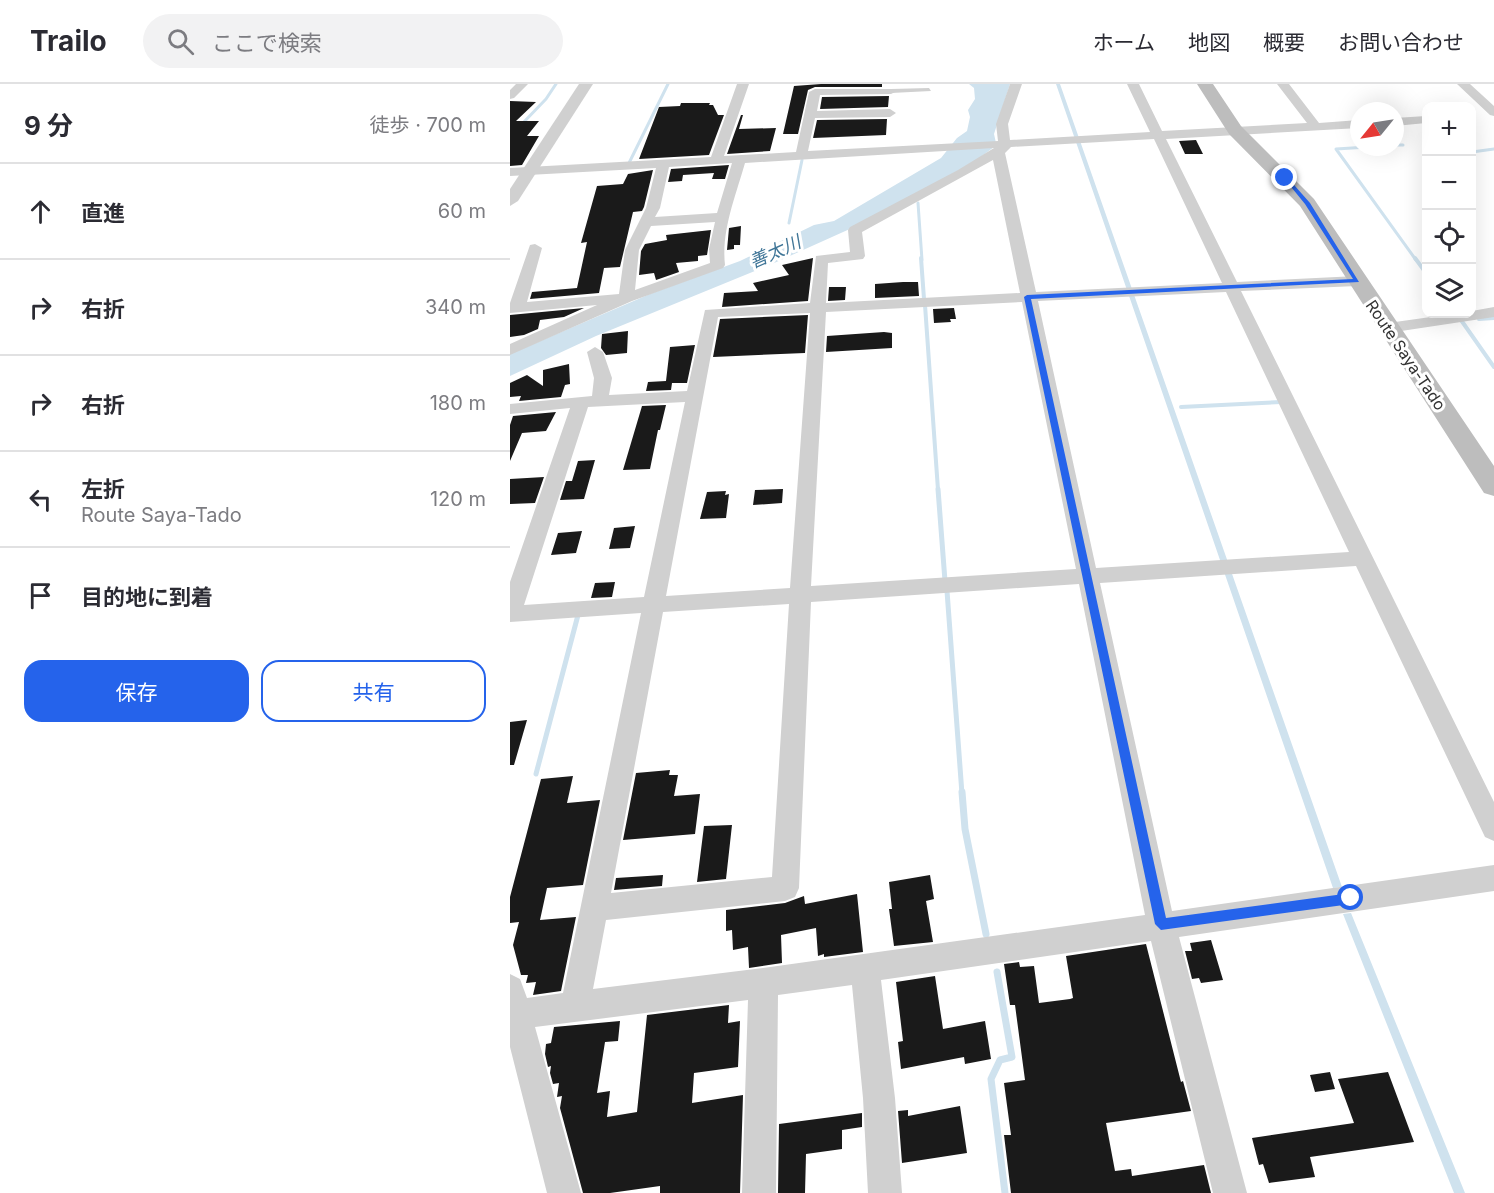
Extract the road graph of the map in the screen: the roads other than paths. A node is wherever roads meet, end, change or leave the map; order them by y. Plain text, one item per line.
1 (522, 84) edge
2 (586, 84) edge
3 (743, 84) edge
4 (1016, 84) edge
5 (1133, 84) edge
6 (1205, 84) edge
7 (1283, 84) edge
8 (1463, 84) edge
9 (891, 87) edge
10 (815, 88) edge
11 (929, 90) dead end
12 (510, 96) edge
13 (1494, 96) edge
14 (1481, 100) junction
15 (1490, 113) edge
16 (810, 115) junction
17 (1422, 120) edge
18 (1404, 122) edge
19 (1350, 125) edge
20 (1316, 127) junction
21 (1237, 132) junction
22 (1159, 137) junction
23 (1000, 147) junction
24 (801, 156) junction
25 (740, 159) junction
26 (716, 160) junction
27 (663, 164) junction
28 (530, 171) junction
29 (510, 172) edge
30 (510, 201) edge
31 (723, 217) junction
32 (647, 222) junction
33 (536, 248) dead end
34 (1357, 281) junction
35 (1232, 287) junction
36 (1027, 297) junction
37 (626, 298) junction
38 (819, 306) junction
39 (514, 308) edge
40 (1494, 312) edge
41 (1388, 328) junction
42 (510, 350) edge
43 (595, 352) dead end
44 (694, 396) junction
45 (591, 400) junction
46 (510, 409) edge
47 (1494, 487) edge
48 (1363, 558) junction
49 (1088, 577) junction
50 (800, 595) junction
51 (655, 605) junction
52 (510, 614) edge
53 (1494, 829) edge
54 (1494, 878) edge
55 (595, 908) junction
56 (1161, 924) junction
57 (865, 968) junction
58 (763, 983) junction
59 (512, 997) edge
60 (575, 1006) junction
61 (564, 1193) edge
62 (759, 1193) edge
63 (885, 1193) edge
64 (1230, 1193) edge

1 - 12 street
2 - 28 street
3 - 26 street
4 - 23 street
5 - 22 street
6 - 21 main road, Route Saya-Tado
7 - 20 street
8 - 14 street
9 - 10 street
9 - 11 lane
9 - 16 street
10 - 16 street
13 - 14 street
14 - 15 street
16 - 24 street
17 - 18 street
19 - 20 street
20 - 21 street
21 - 22 street
21 - 34 main road, Route Saya-Tado
22 - 23 street
22 - 35 street
23 - 24 street
23 - 36 street
23 - 38 street
24 - 25 street
25 - 26 street
25 - 31 street
26 - 27 street
27 - 28 street
27 - 32 street
28 - 29 street
28 - 30 street
31 - 32 street
31 - 37 street
32 - 37 street
33 - 39 street
34 - 35 street
34 - 41 main road, Route Saya-Tado
35 - 36 street
35 - 48 street
36 - 38 street
36 - 49 street
37 - 39 street
37 - 42 street
38 - 44 street
38 - 50 street
40 - 41 street
41 - 47 main road, Route Saya-Tado
43 - 45 street
44 - 45 street
44 - 51 street
45 - 46 street
45 - 52 street
48 - 49 street
48 - 53 street
49 - 50 street
49 - 56 street
50 - 51 street
50 - 55 street
51 - 52 street
51 - 55 street
54 - 56 street
55 - 60 street
56 - 57 street
56 - 64 street
57 - 58 street
57 - 63 street
58 - 60 street
58 - 62 street
59 - 60 street
59 - 61 street

